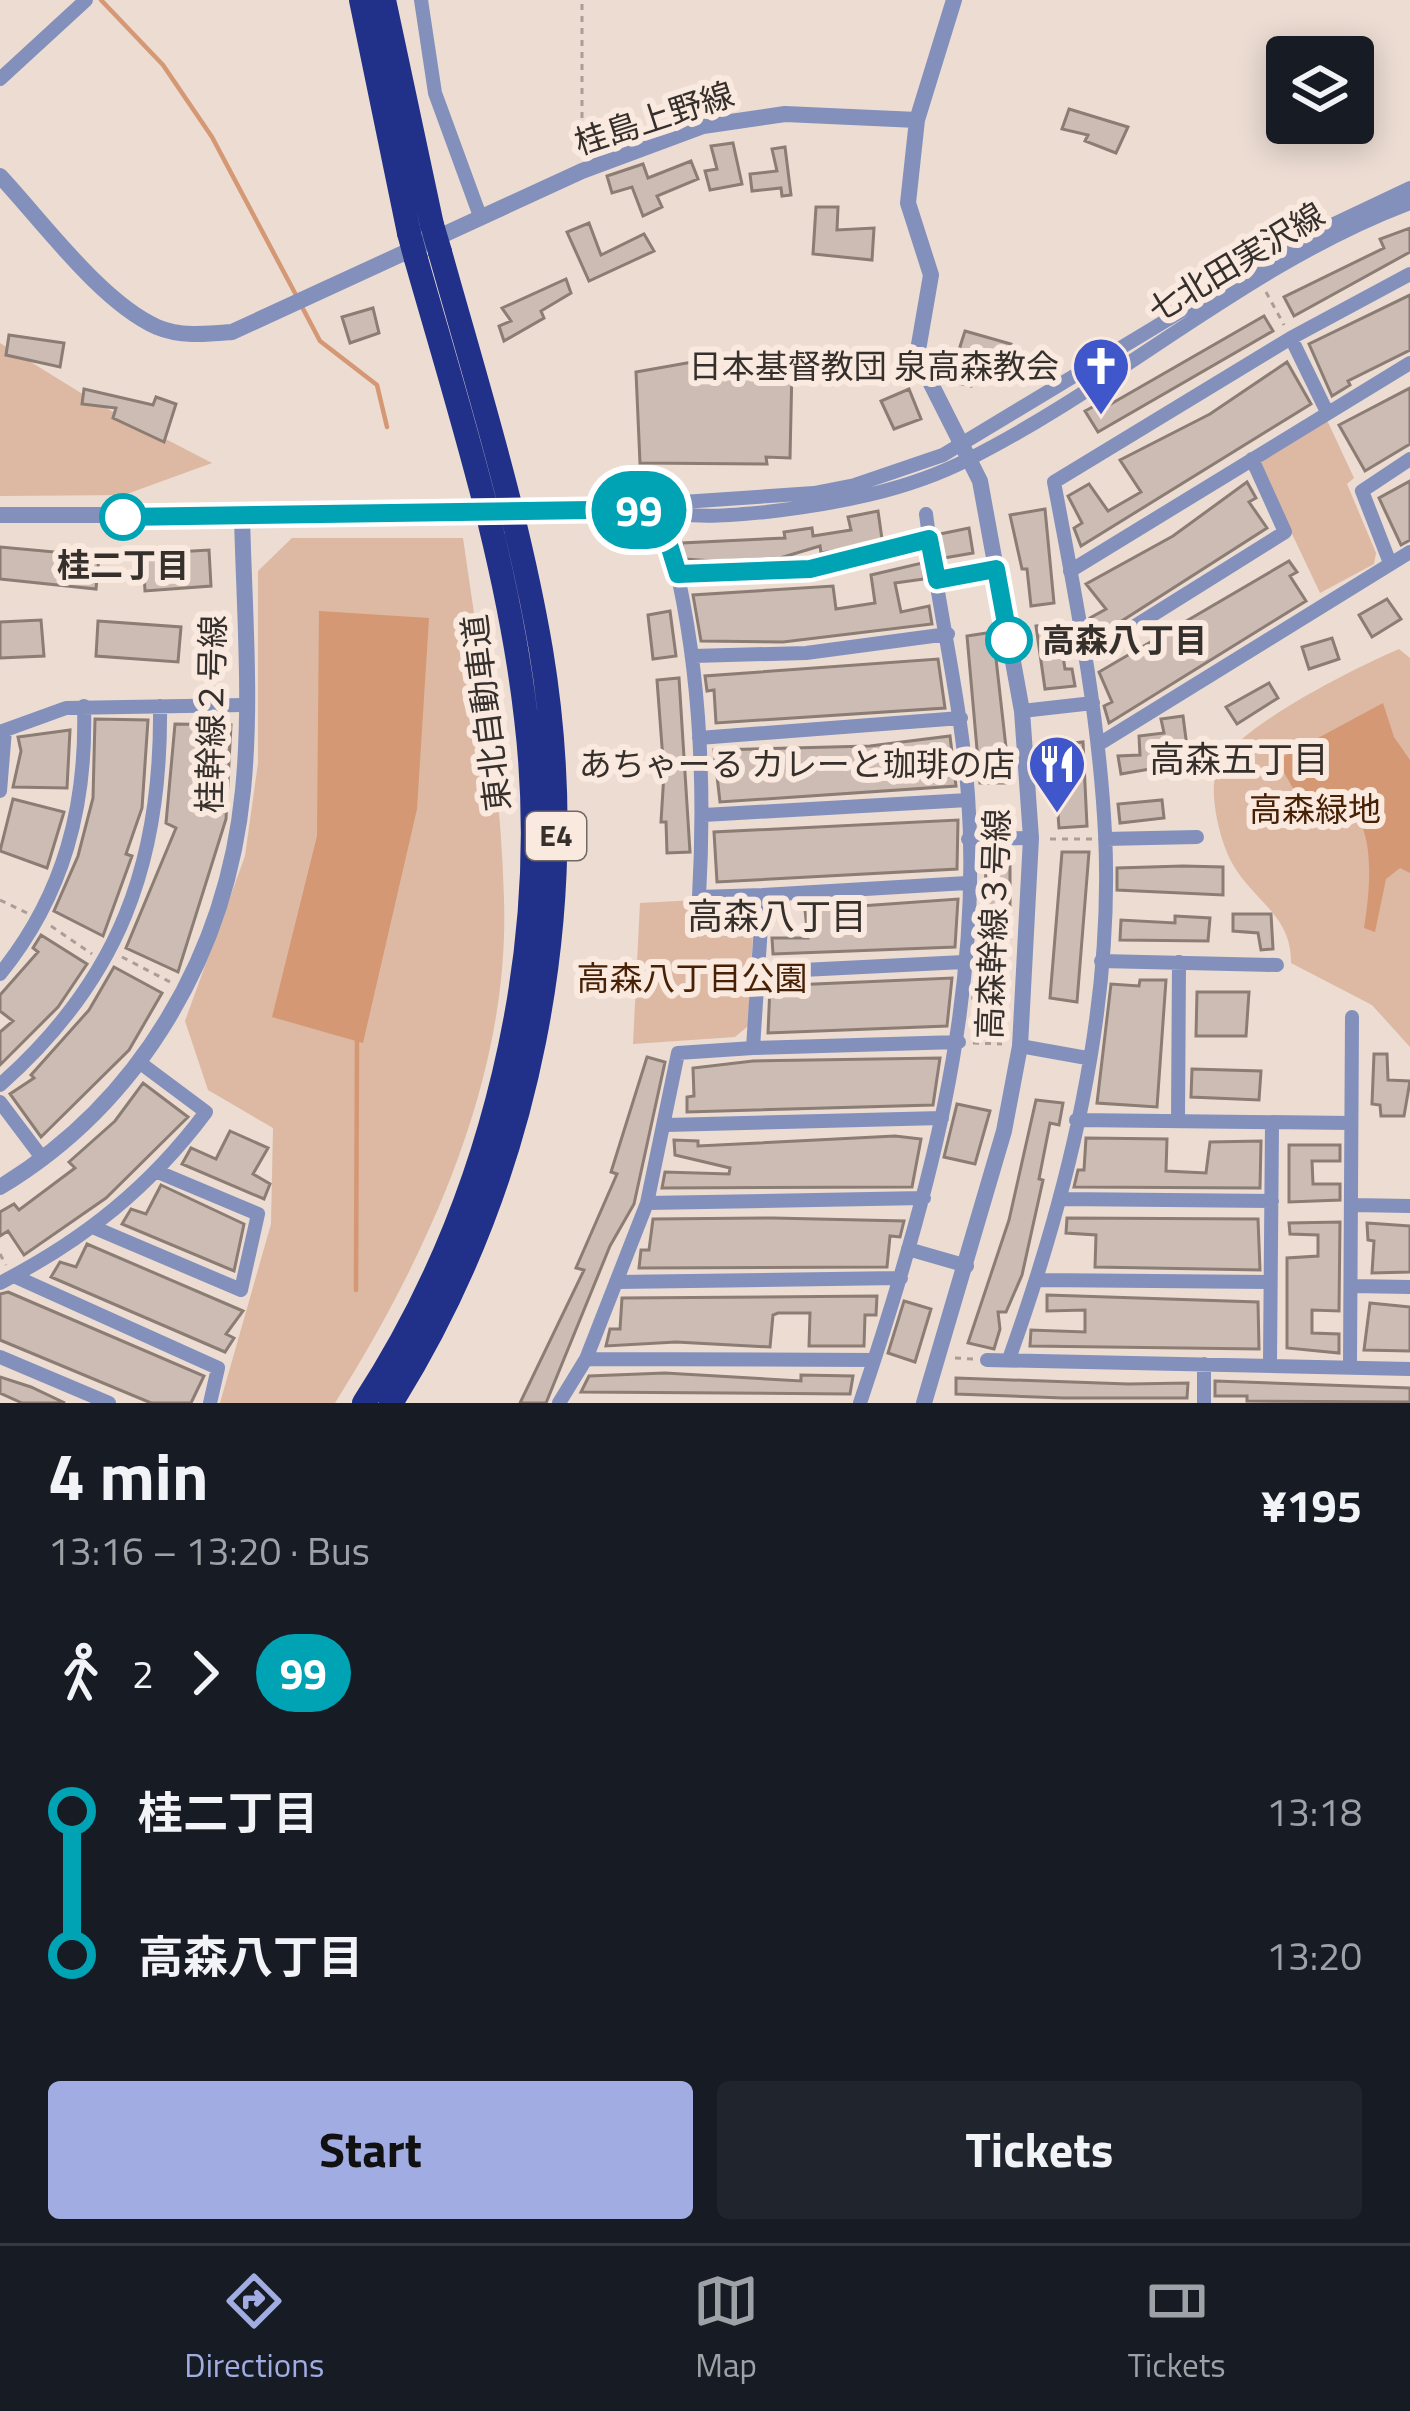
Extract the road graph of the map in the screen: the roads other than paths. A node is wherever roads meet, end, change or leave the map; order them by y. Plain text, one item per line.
1 (86, 0) edge
2 (361, 0) edge
3 (384, 0) edge
4 (421, 0) edge
5 (954, 0) edge
6 (0, 79) edge
7 (917, 120) junction
8 (0, 176) edge
9 (1410, 188) edge
10 (1410, 203) edge
11 (480, 216) junction
12 (424, 242) junction
13 (1410, 274) edge
14 (1291, 338) junction
15 (1410, 364) edge
16 (1326, 410) junction
17 (966, 451) junction
18 (1252, 459) junction
19 (1410, 459) edge
20 (658, 509) junction
21 (926, 514) dead end
22 (0, 515) edge
23 (242, 517) junction
24 (929, 539) junction
25 (1410, 552) edge
26 (1390, 563) junction
27 (996, 569) junction
28 (1070, 571) junction
29 (678, 574) junction
30 (937, 580) junction
31 (948, 634) junction
32 (693, 656) junction
33 (1087, 656) junction
34 (1093, 703) junction
35 (244, 705) junction
36 (83, 706) junction
37 (160, 706) junction
38 (1022, 711) junction
39 (961, 718) junction
40 (2, 731) edge
41 (699, 738) junction
42 (1099, 744) junction
43 (0, 791) edge
44 (968, 800) junction
45 (704, 815) junction
46 (1197, 837) dead end
47 (968, 839) junction
48 (1040, 839) junction
49 (1106, 839) junction
50 (967, 883) junction
51 (763, 895) junction
52 (1101, 961) junction
53 (964, 962) junction
54 (1179, 962) junction
55 (1277, 965) dead end
56 (760, 971) junction
57 (0, 974) edge
58 (1352, 1017) dead end
59 (959, 1042) junction
60 (1011, 1045) junction
61 (753, 1048) junction
62 (1088, 1058) junction
63 (139, 1062) junction
64 (0, 1085) edge
65 (0, 1102) edge
66 (942, 1118) junction
67 (1076, 1120) junction
68 (1178, 1120) junction
69 (1350, 1123) junction
70 (666, 1124) junction
71 (1272, 1124) junction
72 (43, 1159) junction
73 (158, 1172) junction
74 (0, 1187) edge
75 (924, 1198) junction
76 (1062, 1199) junction
77 (647, 1202) junction
78 (1272, 1202) junction
79 (1352, 1205) junction
80 (1410, 1206) edge
81 (95, 1228) junction
82 (908, 1250) junction
83 (967, 1267) junction
84 (901, 1279) junction
85 (7, 1280) edge
86 (1037, 1280) junction
87 (616, 1282) junction
88 (1270, 1282) junction
89 (1351, 1286) junction
90 (1410, 1287) edge
91 (0, 1357) edge
92 (586, 1359) junction
93 (1009, 1359) junction
94 (874, 1360) junction
95 (987, 1360) road end
96 (1270, 1363) junction
97 (1204, 1364) junction
98 (1350, 1366) junction
99 (1410, 1369) edge
100 (109, 1403) edge
101 (210, 1403) edge
102 (364, 1403) edge
103 (391, 1403) edge
104 (559, 1403) edge
105 (860, 1403) edge
106 (924, 1403) edge
107 (1204, 1403) edge

1 - 6 street
2 - 12 highway, 東北自動車道 / E4
3 - 12 highway, 東北自動車道 / E4
4 - 11 street
5 - 7 street
7 - 11 street, 桂島上野線
7 - 17 street, 高森幹線３号線
8 - 11 street, 桂島上野線
9 - 17 street
10 - 17 street, 七北田実沢線
12 - 102 highway, 東北自動車道 / E4
12 - 103 highway, 東北自動車道 / E4
13 - 14 street
14 - 16 street
14 - 28 street
15 - 16 street
16 - 18 street
17 - 20 street, 七北田実沢線
17 - 27 street, 高森幹線３号線
18 - 28 street
18 - 33 street
19 - 26 street
20 - 23 street, 七北田実沢線, bridge
20 - 29 street
21 - 24 street
22 - 23 street
23 - 35 street, 桂幹線２号線
24 - 29 street
24 - 30 street
25 - 26 street
26 - 42 street
27 - 30 street
27 - 38 street, 高森幹線３号線
28 - 33 street
29 - 32 street
30 - 31 street
31 - 32 street
31 - 39 street
32 - 41 street
33 - 34 street
34 - 38 street
34 - 42 street
35 - 37 street
35 - 63 street, 桂幹線２号線
36 - 37 street
36 - 40 street
36 - 57 street
37 - 64 street
38 - 48 street, 高森幹線３号線
39 - 41 street
39 - 44 street
40 - 43 street
41 - 45 street
42 - 49 street
44 - 45 street
44 - 47 street
45 - 51 street
46 - 49 street
47 - 48 street
47 - 50 street
48 - 60 street, 高森幹線３号線
49 - 52 street
50 - 51 street
50 - 53 street
51 - 56 street
52 - 54 street
52 - 62 street
53 - 56 street
53 - 59 street
54 - 55 street
54 - 68 street
56 - 61 street
58 - 69 street
59 - 61 street
59 - 66 street
60 - 62 street
60 - 83 street, 高森幹線３号線
61 - 70 street
62 - 67 street
63 - 72 street, 桂幹線２号線
63 - 73 street
65 - 72 street
66 - 70 street
66 - 75 street
67 - 68 street
67 - 76 street
68 - 71 street
69 - 71 street
69 - 79 street
70 - 77 street
71 - 78 street
72 - 74 street, 桂幹線２号線
73 - 81 street
73 - 81 street
75 - 77 street
75 - 82 street
76 - 78 street
76 - 86 street
77 - 87 street
78 - 88 street
79 - 80 street
79 - 89 street
81 - 85 street
82 - 83 street
82 - 84 street
83 - 106 street, 高森幹線３号線
84 - 87 street
84 - 94 street
85 - 101 street
86 - 88 street
86 - 93 street
87 - 92 street
88 - 96 street
89 - 90 street
89 - 98 street
91 - 100 street
92 - 94 street
92 - 104 street
93 - 95 street
93 - 97 street
94 - 105 street
96 - 97 street
96 - 98 street
97 - 107 street
98 - 99 street

